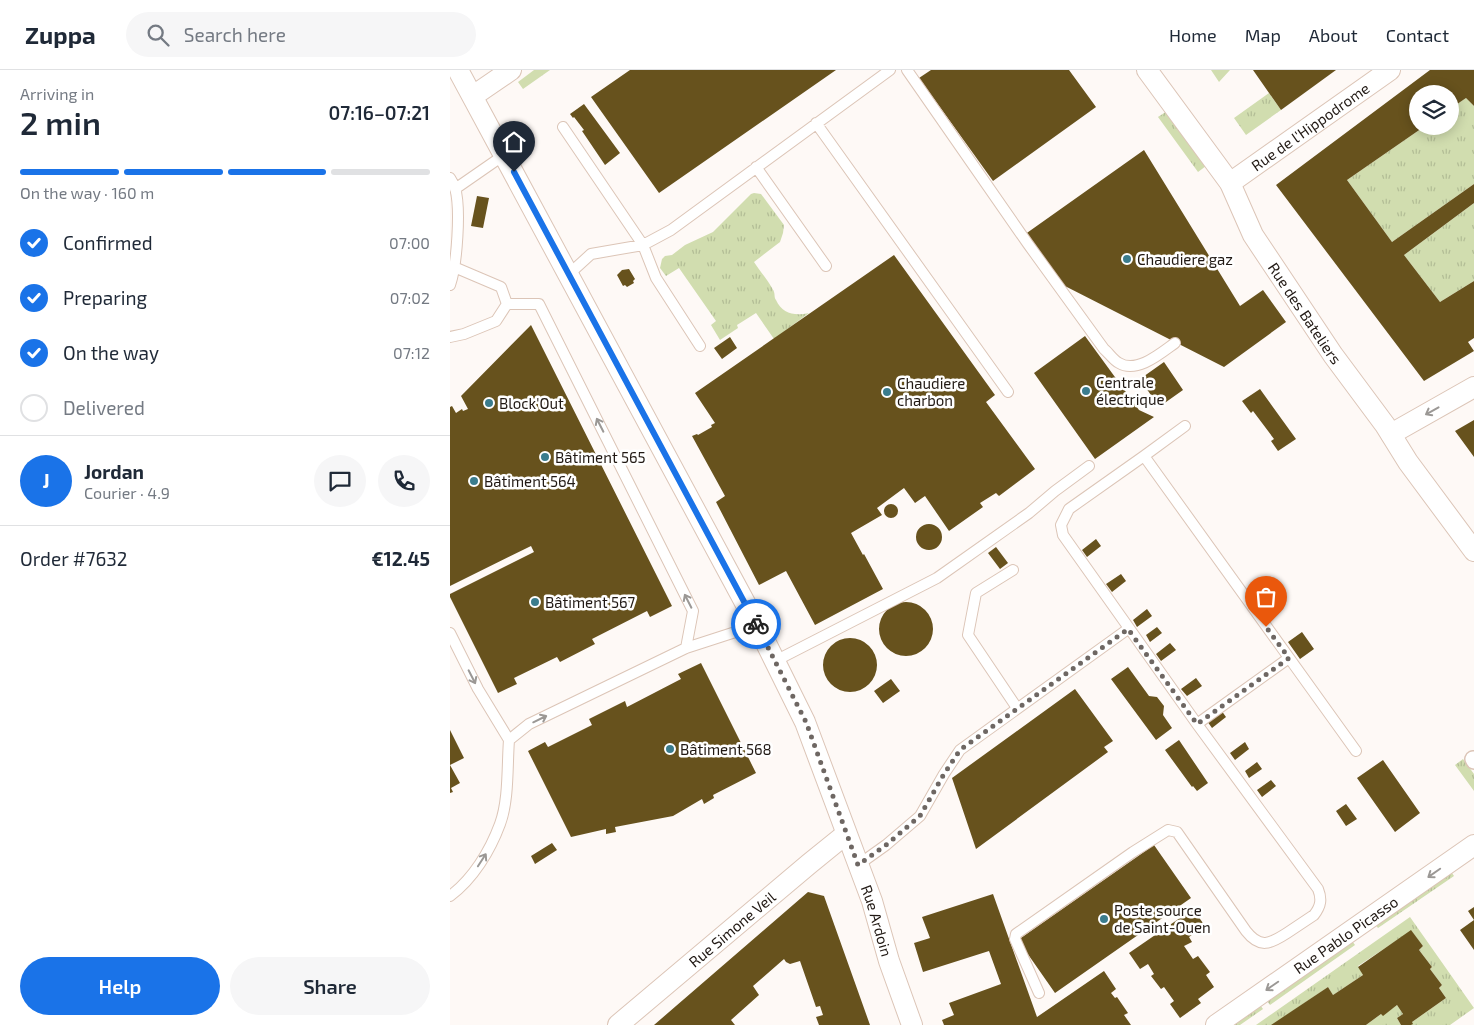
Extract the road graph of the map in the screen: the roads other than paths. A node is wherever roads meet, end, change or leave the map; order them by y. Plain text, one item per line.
1 (458, 70) edge
2 (511, 70) edge
3 (890, 70) edge
4 (906, 70) edge
5 (1147, 70) edge
6 (1390, 70) edge
7 (473, 96) junction
8 (816, 123) junction
9 (563, 127) dead end
10 (504, 155) junction
11 (756, 167) junction
12 (450, 178) edge
13 (1230, 183) junction
14 (455, 189) junction
15 (643, 245) junction
16 (826, 266) dead end
17 (454, 268) junction
18 (568, 275) junction
19 (450, 285) edge
20 (507, 304) junction
21 (450, 337) edge
22 (1175, 343) dead end
23 (700, 346) dead end
24 (1474, 387) edge
25 (1008, 392) dead end
26 (1185, 426) dead end
27 (1391, 434) junction
28 (1144, 456) junction
29 (1089, 466) dead end
30 (1474, 551) edge
31 (1013, 570) dead end
32 (757, 625) junction
33 (1128, 629) junction
34 (450, 633) edge
35 (686, 648) junction
36 (1289, 658) junction
37 (775, 661) junction
38 (1017, 708) junction
39 (1197, 724) junction
40 (509, 740) junction
41 (1356, 751) dead end
42 (846, 834) junction
43 (1474, 845) edge
44 (858, 865) junction
45 (450, 896) edge
46 (1039, 993) dead end
47 (618, 1025) edge
48 (912, 1025) edge
49 (1216, 1025) edge

1 - 7 street, Rue Ardoin
2 - 7 street
3 - 8 lane
4 - 22 lane
5 - 13 street, Rue des Bateliers
6 - 13 street, Rue de l'Hippodrome
7 - 10 street, Rue Ardoin
8 - 11 lane
8 - 25 lane
9 - 15 lane
10 - 14 lane
10 - 18 street, Rue Ardoin
11 - 15 lane
11 - 16 lane
12 - 14 lane
13 - 27 street, Rue des Bateliers
14 - 17 lane
15 - 18 lane
15 - 23 lane
17 - 19 lane
17 - 20 lane
18 - 32 street, Rue Ardoin
20 - 21 lane
35 -> 20 lane
24 -> 27 street
26 - 28 lane
27 - 30 street, Rue des Bateliers
28 - 33 lane
28 - 36 lane
29 - 37 lane
31 - 38 lane
32 - 35 lane
32 - 37 street, Rue Ardoin
33 - 38 lane
33 - 39 lane
34 -> 40 lane
40 -> 35 lane
36 - 39 lane
36 - 41 lane
37 - 42 street, Rue Ardoin
38 - 44 lane
39 - 46 lane
45 -> 40 lane
42 - 44 street, Rue Ardoin
42 - 47 street, Rue Simone Veil
43 -> 49 street, Rue Pablo Picasso
44 - 48 street, Rue Ardoin

